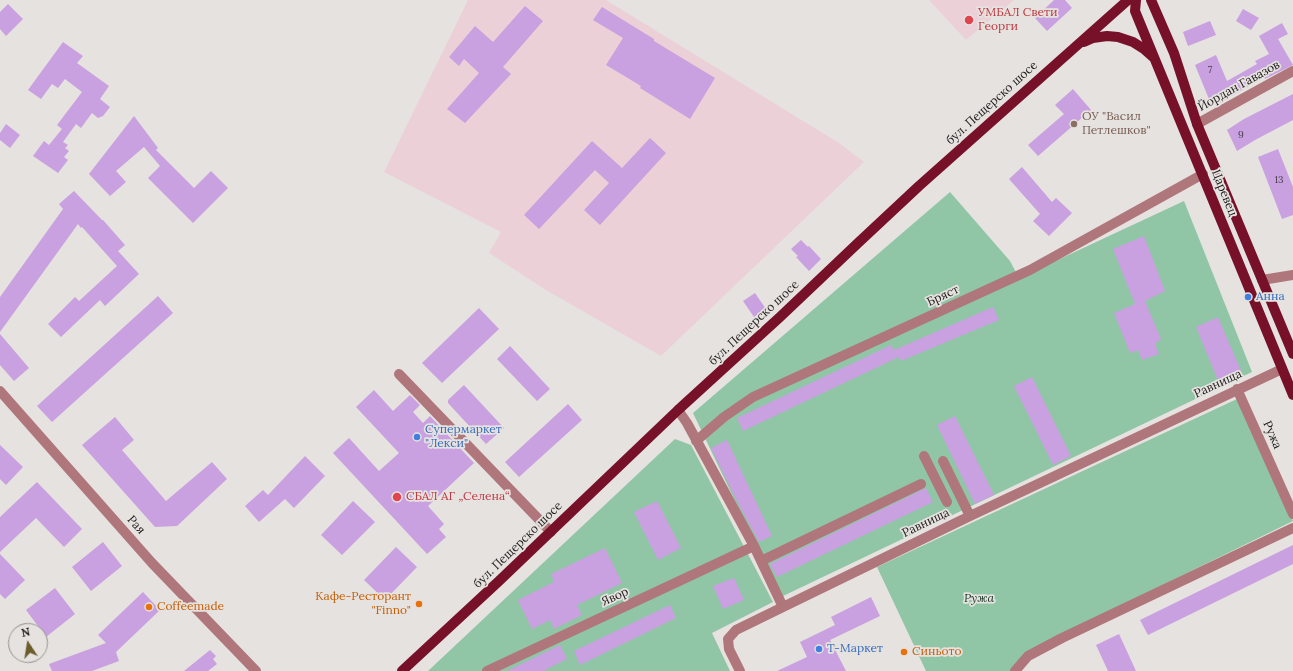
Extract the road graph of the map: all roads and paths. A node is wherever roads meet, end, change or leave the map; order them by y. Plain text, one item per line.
1 (1128, 0) edge
2 (1136, 0) edge
3 (1151, 0) edge
4 (1076, 45) junction
5 (1155, 59) junction
6 (1293, 71) edge
7 (1197, 124) junction
8 (1203, 174) junction
9 (1293, 275) edge
10 (1262, 280) junction
11 (1293, 354) edge
12 (1282, 369) junction
13 (399, 374) dead end
14 (1237, 389) junction
15 (0, 391) edge
16 (1293, 395) edge
17 (678, 410) junction
18 (696, 441) junction
19 (924, 456) dead end
20 (934, 474) junction
21 (921, 484) dead end
22 (947, 502) dead end
23 (1293, 514) edge
24 (970, 516) junction
25 (1293, 528) edge
26 (551, 532) junction
27 (754, 546) junction
28 (761, 562) junction
29 (783, 607) junction
30 (256, 671) edge
31 (402, 671) edge
32 (487, 671) edge
33 (740, 671) edge
34 (1015, 671) edge

1 - 4 main road, бул. Пещерско шосе
2 - 5 main road, Царевец
3 - 7 main road, Царевец
4 - 5 main road
4 - 17 main road, бул. Пещерско шосе
5 - 8 main road, Царевец
6 - 7 street, Йордан Гавазов
7 - 10 main road, Царевец
8 - 12 main road, Царевец
8 - 18 street, Бряст
9 - 10 street
10 - 11 main road, Царевец
12 - 14 street, Равнища
12 - 16 main road, Царевец
13 - 26 street
14 - 23 street, Ружа
14 - 24 street, Равнища
15 - 30 street, Рая
17 - 18 street
17 - 26 main road, бул. Пещерско шосе
18 - 27 street
19 - 20 street
20 - 22 street
20 - 24 street
21 - 28 street
24 - 29 street, Равнища
25 - 34 street
26 - 31 main road, бул. Пещерско шосе
27 - 28 street
27 - 32 street, Явор
28 - 29 street
29 - 33 street, Равнища

